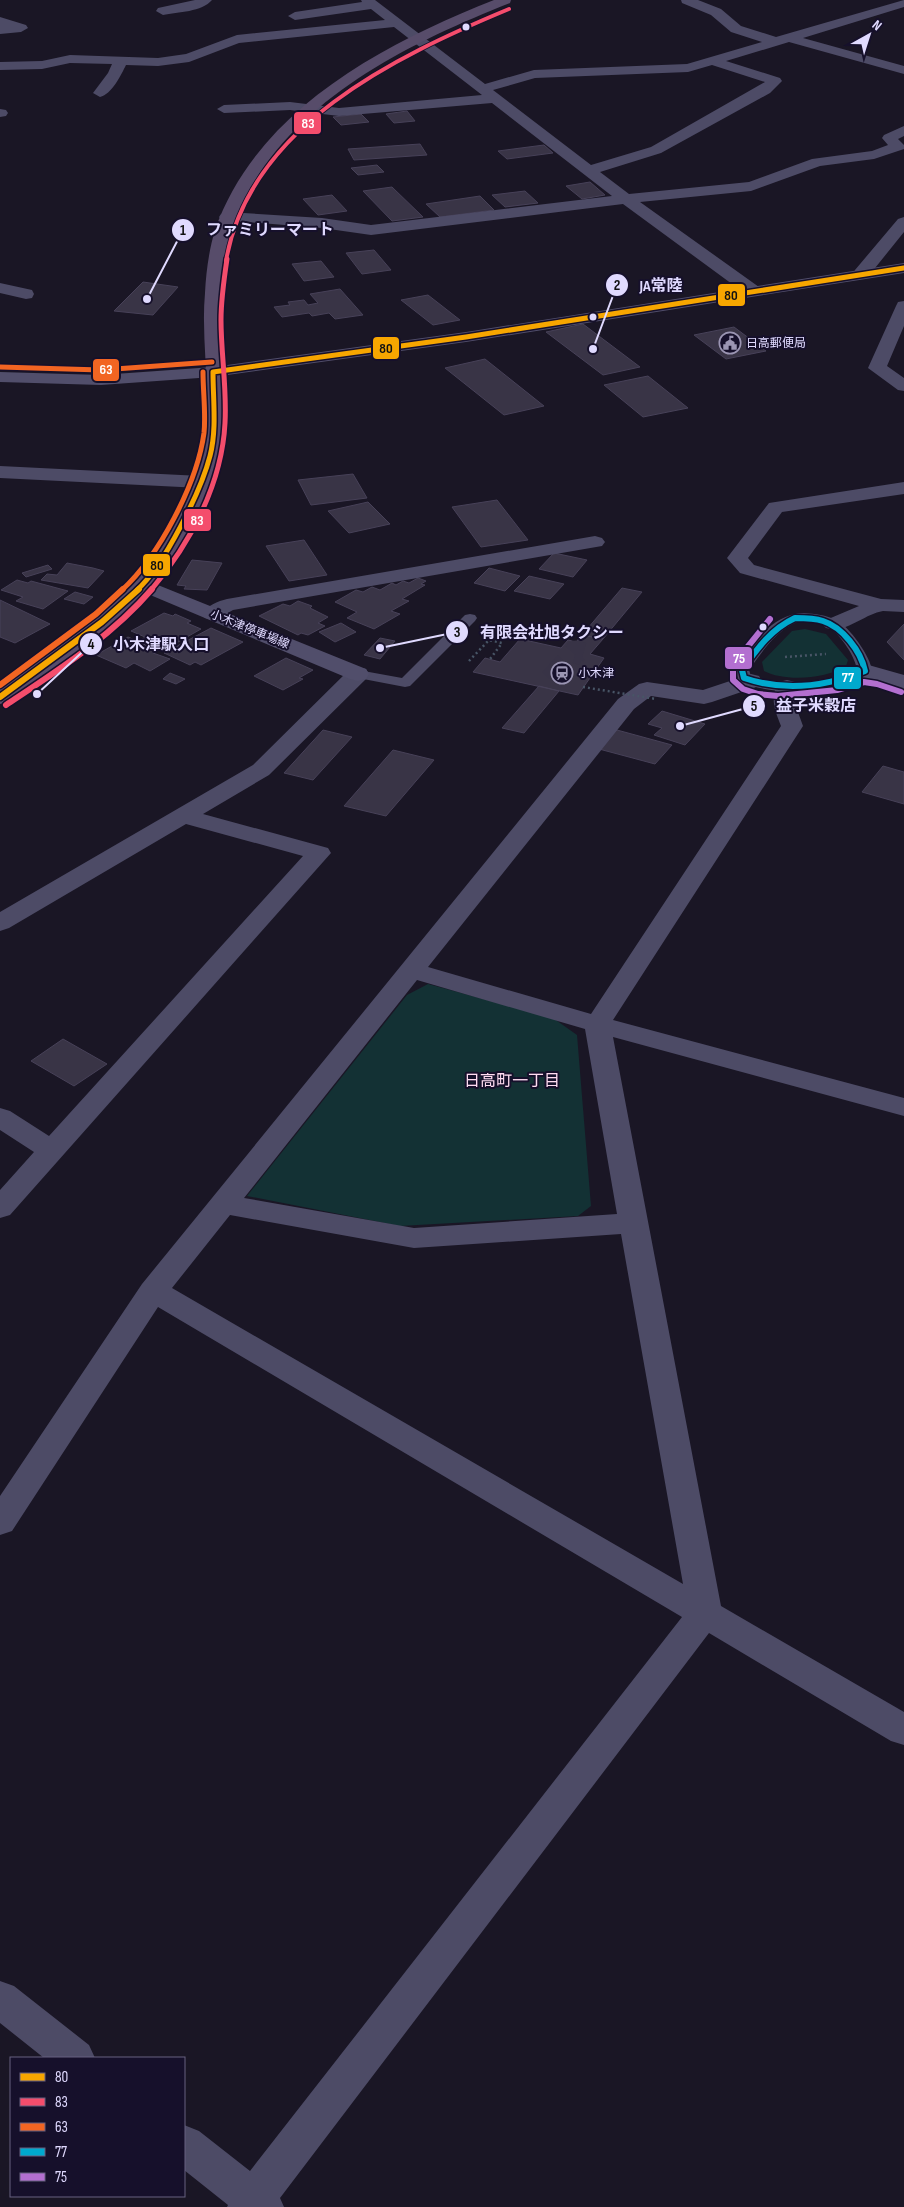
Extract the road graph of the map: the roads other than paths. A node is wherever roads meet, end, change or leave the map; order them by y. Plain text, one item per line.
1 (206, 0) edge
2 (505, 0) edge
3 (686, 0) edge
4 (370, 2) edge
5 (904, 3) edge
6 (163, 11) dead end
7 (282, 18) dead end
8 (0, 21) edge
9 (396, 23) junction
10 (0, 30) edge
11 (416, 38) junction
12 (783, 40) junction
13 (121, 60) junction
14 (713, 61) junction
15 (0, 66) edge
16 (904, 70) edge
17 (484, 88) junction
18 (100, 93) dead end
19 (497, 98) junction
20 (311, 108) junction
21 (224, 109) dead end
22 (904, 130) edge
23 (590, 170) junction
24 (626, 199) junction
25 (227, 217) junction
26 (904, 222) edge
27 (904, 268) edge
28 (861, 274) junction
29 (0, 288) edge
30 (753, 291) junction
31 (26, 294) dead end
32 (904, 306) edge
33 (213, 372) junction
34 (0, 377) edge
35 (904, 386) edge
36 (0, 472) edge
37 (201, 482) junction
38 (904, 488) edge
39 (595, 542) dead end
40 (143, 585) junction
41 (880, 604) junction
42 (904, 606) edge
43 (212, 614) junction
44 (470, 618) dead end
45 (833, 624) junction
46 (861, 662) junction
47 (751, 669) junction
48 (358, 674) junction
49 (904, 682) edge
50 (787, 687) junction
51 (0, 698) edge
52 (185, 816) junction
53 (0, 923) edge
54 (410, 970) junction
55 (597, 1024) junction
56 (904, 1107) edge
57 (0, 1117) edge
58 (50, 1150) junction
59 (223, 1204) junction
60 (0, 1208) edge
61 (634, 1223) junction
62 (153, 1291) junction
63 (0, 1522) edge
64 (705, 1613) junction
65 (904, 1730) edge
66 (0, 1999) edge
67 (74, 2057) edge
68 (185, 2146) edge
69 (255, 2205) edge

1 - 6 street
2 - 11 main road
3 - 12 street
4 - 7 street
4 - 9 street
5 - 12 street
8 - 10 street
9 - 11 street
9 - 13 street
11 - 17 street
11 - 20 main road
12 - 14 street
12 - 16 street
13 - 15 street
13 - 18 street
14 - 17 street
14 - 23 street
17 - 19 street
19 - 20 street
19 - 23 street
20 - 21 street
20 - 25 main road
22 - 24 street
23 - 24 street
24 - 25 street
24 - 30 street
25 - 33 main road
26 - 28 street
27 - 28 street
28 - 30 street
29 - 31 street
30 - 33 street
32 - 35 street
33 - 34 street
33 - 37 main road
36 - 37 street
37 - 40 main road
38 - 41 street
39 - 43 street
40 - 43 street, 小木津停車場線
40 - 51 main road
41 - 42 street
41 - 45 street
43 - 48 street, 小木津停車場線
44 - 48 lane
45 - 46 lane
45 - 47 lane
46 - 49 street
46 - 50 lane
47 - 50 lane
47 - 54 street
48 - 52 street
50 - 55 street
52 - 53 street
52 - 58 street
54 - 55 street
54 - 59 street
55 - 56 street
55 - 61 street
57 - 58 street
58 - 60 street
59 - 61 street
59 - 62 street
61 - 64 street
62 - 63 street
62 - 64 street
64 - 65 street
64 - 69 street
66 - 67 street
68 - 69 street

